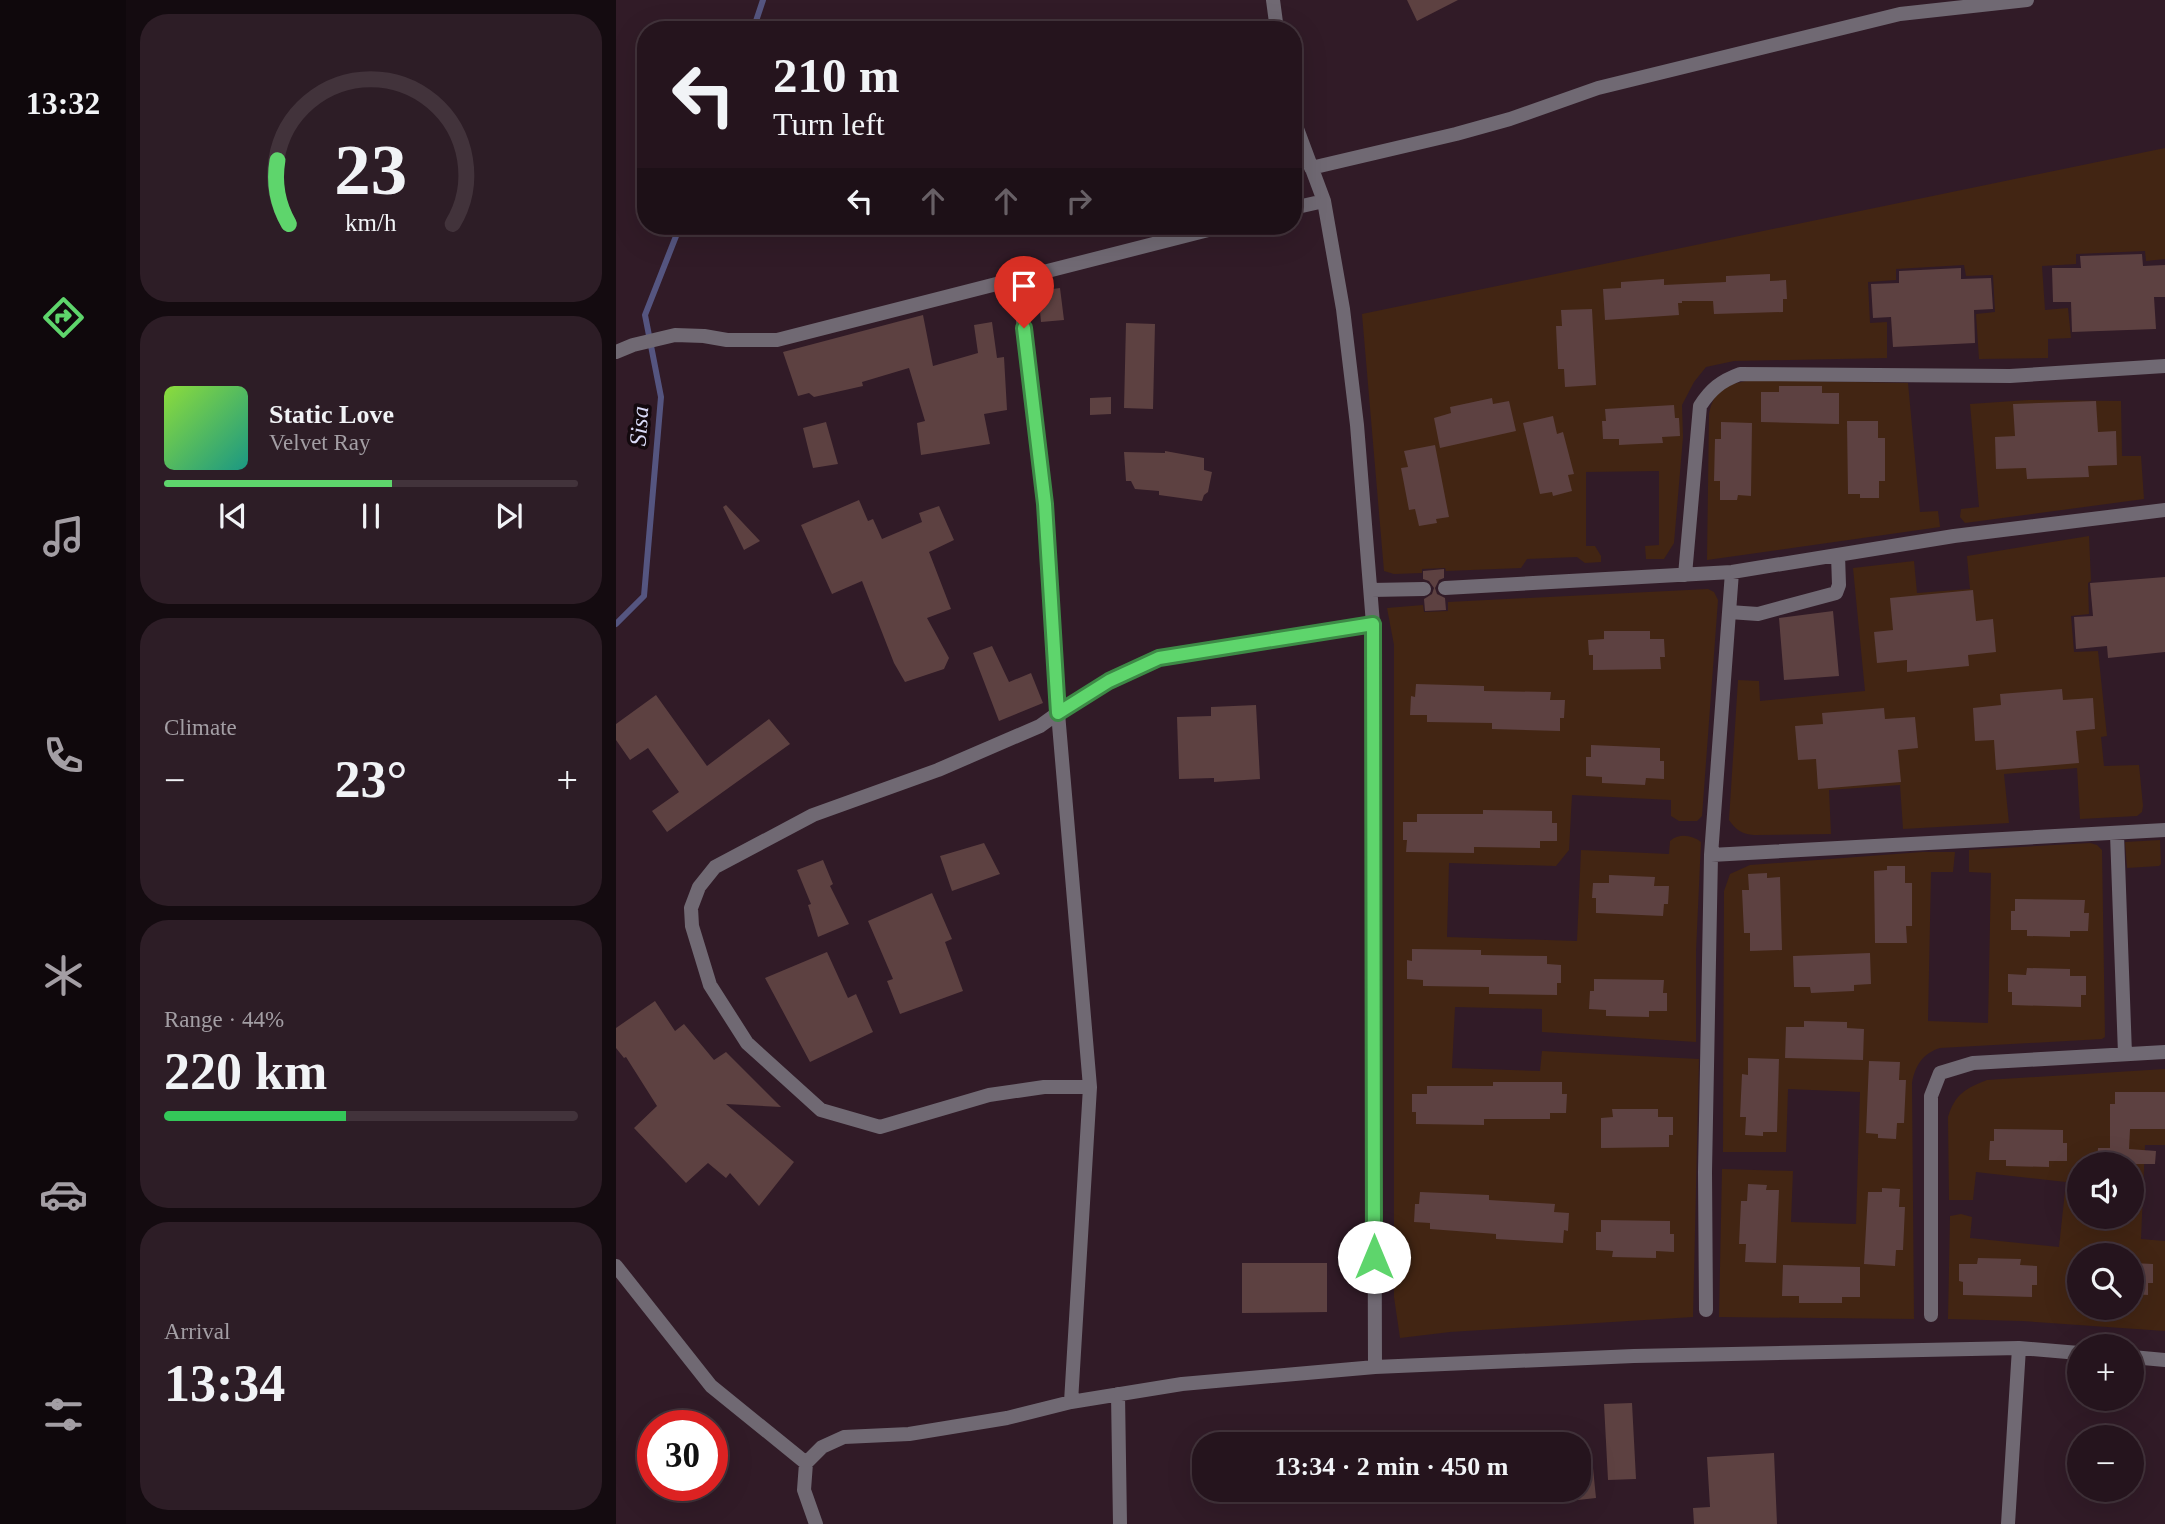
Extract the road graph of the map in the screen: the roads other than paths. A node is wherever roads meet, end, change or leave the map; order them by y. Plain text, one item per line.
1 (1273, 0) edge
2 (2027, 0) edge
3 (1276, 21) edge
4 (1302, 143) edge
5 (1311, 168) junction
6 (1324, 201) junction
7 (1302, 206) edge
8 (1188, 235) edge
9 (1018, 277) junction
10 (616, 352) edge
11 (2165, 366) edge
12 (2165, 510) edge
13 (1838, 555) junction
14 (1732, 572) junction
15 (1685, 575) junction
16 (1424, 589) dead end
17 (1445, 589) dead end
18 (1371, 590) junction
19 (1730, 612) junction
20 (1373, 624) junction
21 (1058, 713) junction
22 (2165, 830) edge
23 (2117, 834) junction
24 (1711, 855) junction
25 (2165, 1052) edge
26 (2125, 1054) junction
27 (1090, 1087) junction
28 (616, 1266) edge
29 (1706, 1310) dead end
30 (1931, 1315) dead end
31 (2019, 1348) junction
32 (2067, 1352) edge
33 (2144, 1358) edge
34 (2165, 1360) edge
35 (1375, 1367) junction
36 (1118, 1394) junction
37 (1071, 1402) junction
38 (806, 1463) junction
39 (816, 1524) edge
40 (1120, 1524) edge
41 (2008, 1524) edge

1 - 3 street
2 - 5 street
4 - 5 street
5 - 6 street
6 - 7 street
6 - 18 street
8 - 9 street
9 - 10 street
9 - 21 street
11 - 15 street
12 - 13 street
13 - 14 street
13 - 19 street
14 - 15 street
14 - 19 street
15 - 17 street
16 - 18 street
18 - 20 street
19 - 24 street
20 - 21 street
20 - 35 street
21 - 27 street
21 - 27 street
22 - 23 street
23 - 24 street
23 - 26 street
24 - 29 street
25 - 26 street
26 - 30 street
27 - 37 street
28 - 38 street
31 - 32 street
31 - 35 street
31 - 41 street
33 - 34 street
35 - 36 street
36 - 37 street
36 - 40 street
37 - 38 street
38 - 39 street

